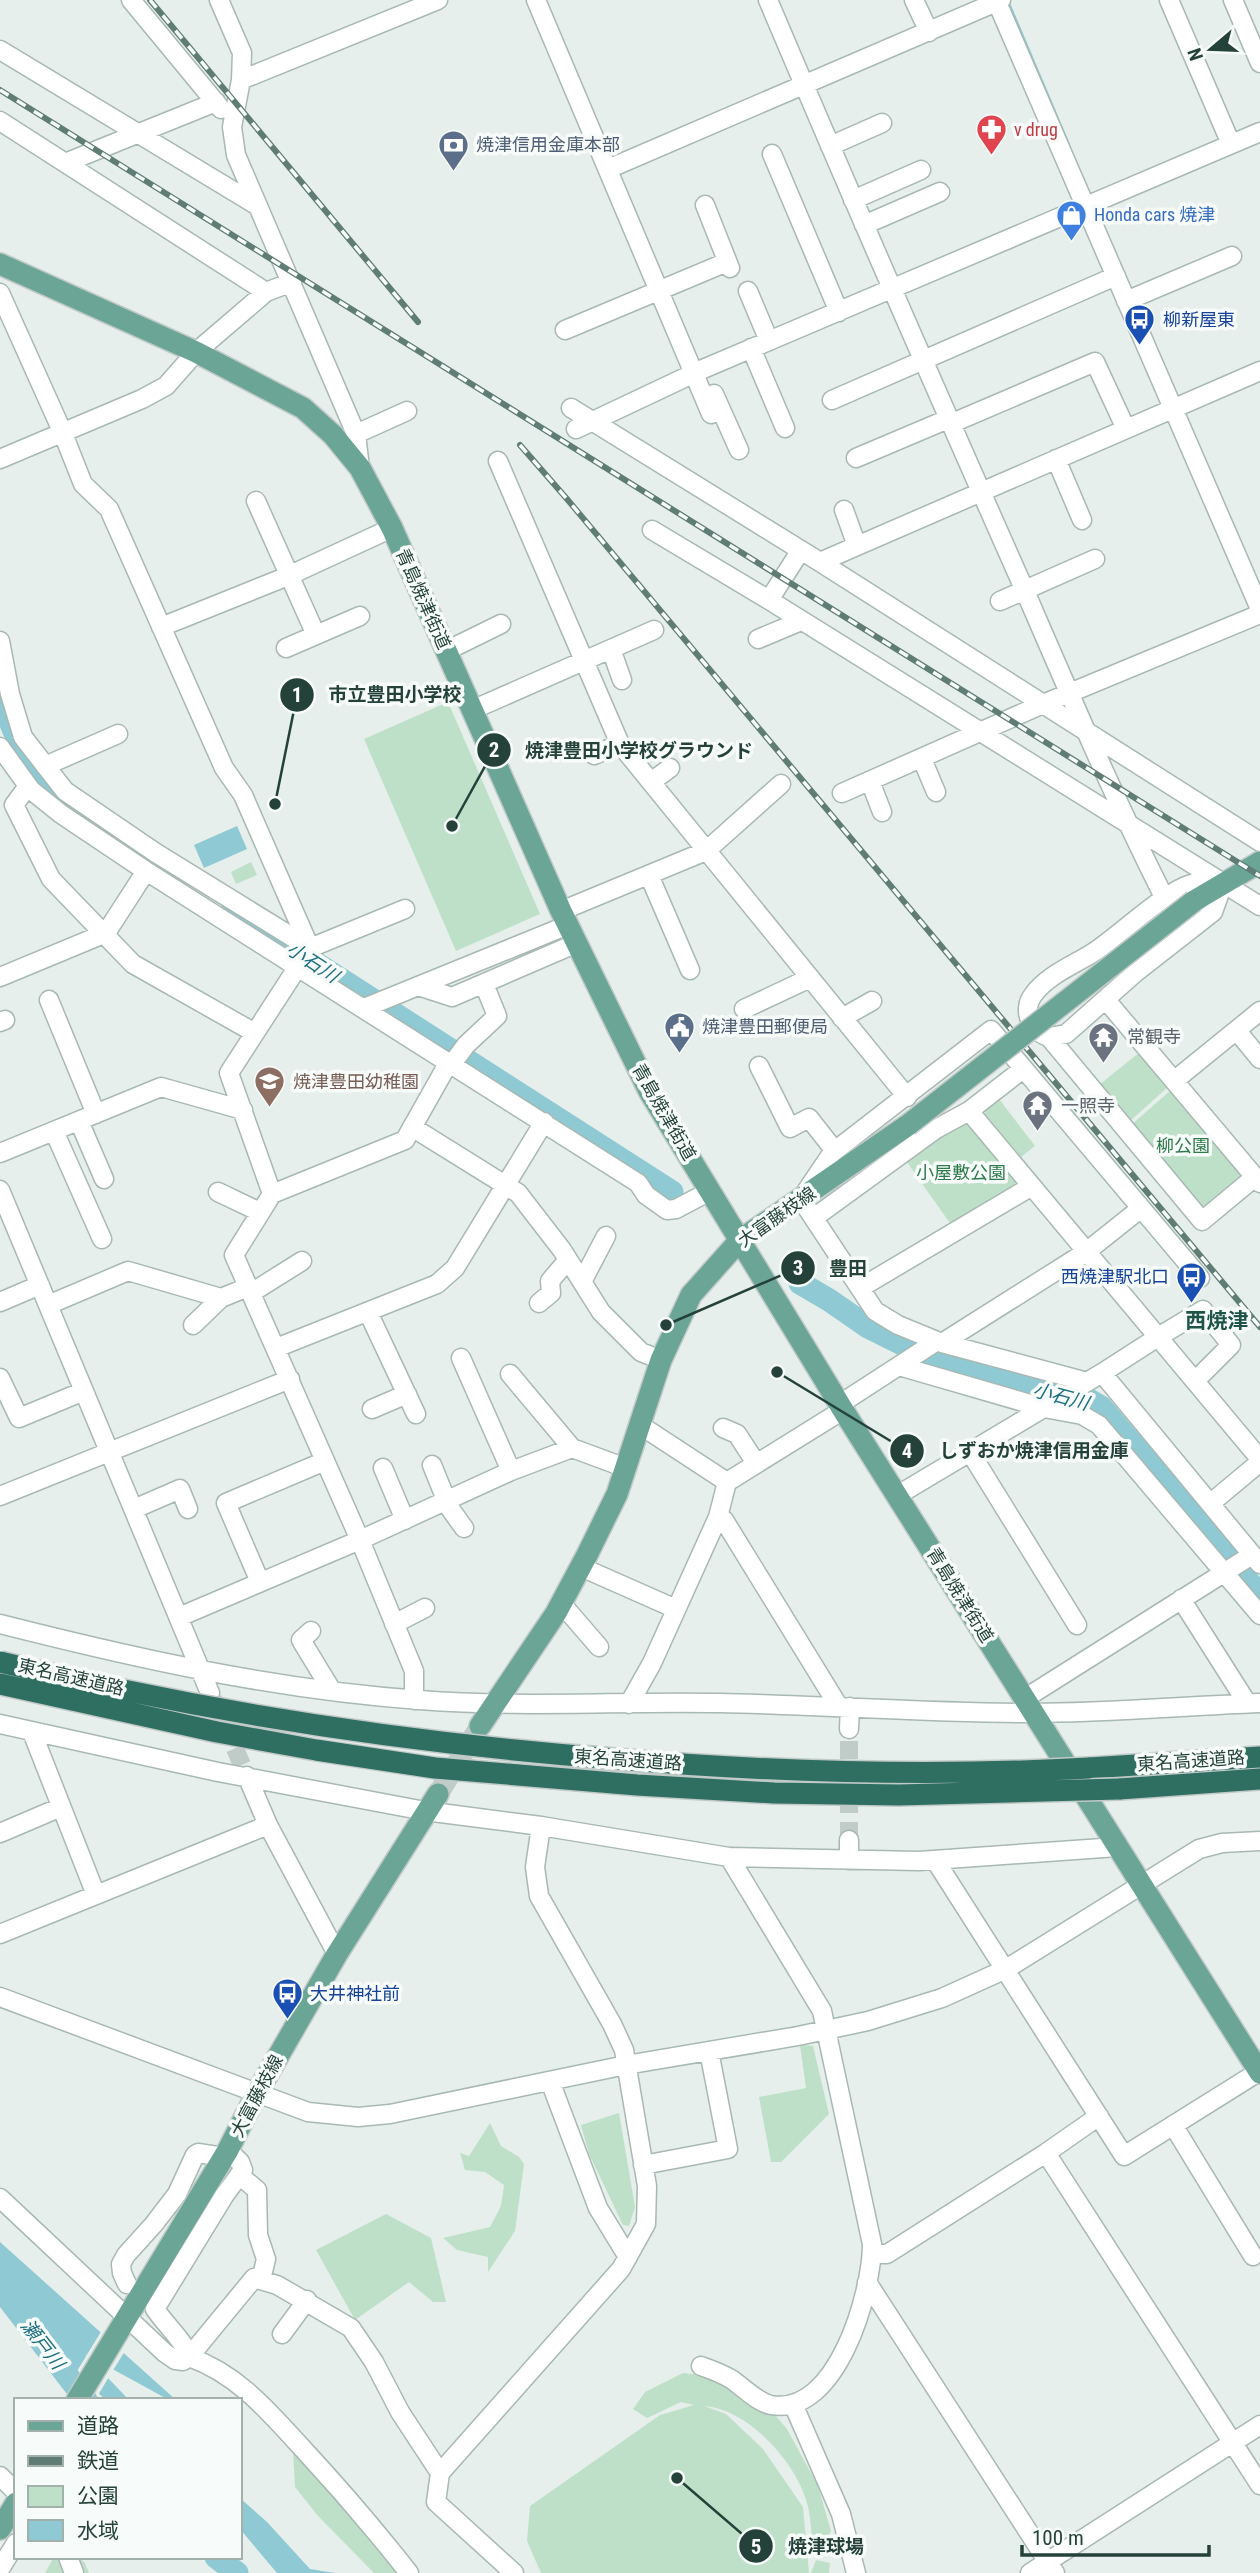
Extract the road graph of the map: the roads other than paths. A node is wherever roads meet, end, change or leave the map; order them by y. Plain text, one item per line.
1 (131, 0) edge
2 (219, 0) edge
3 (438, 0) edge
4 (536, 0) edge
5 (768, 0) edge
6 (914, 0) edge
7 (1169, 0) edge
8 (1233, 0) edge
9 (998, 1) edge
10 (929, 32) junction
11 (0, 50) edge
12 (1260, 64) edge
13 (241, 80) junction
14 (804, 85) junction
15 (216, 102) junction
16 (0, 121) edge
17 (882, 123) dead end
18 (232, 127) junction
19 (1260, 132) edge
20 (134, 133) junction
21 (1231, 145) junction
22 (830, 146) junction
23 (772, 154) dead end
24 (65, 163) junction
25 (608, 169) junction
26 (921, 170) dead end
27 (940, 192) dead end
28 (853, 200) junction
29 (705, 205) dead end
30 (258, 206) junction
31 (1085, 206) junction
32 (864, 225) junction
33 (1232, 256) dead end
34 (0, 264) edge
35 (1116, 276) junction
36 (292, 282) junction
37 (660, 289) junction
38 (892, 290) junction
39 (266, 292) junction
40 (748, 292) dead end
41 (0, 293) edge
42 (1126, 301) junction
43 (839, 312) junction
44 (565, 330) dead end
45 (769, 341) junction
46 (751, 348) junction
47 (196, 352) junction
48 (921, 359) junction
49 (698, 371) junction
50 (1260, 371) edge
51 (832, 400) dead end
52 (571, 408) dead end
53 (1173, 410) junction
54 (407, 411) dead end
55 (711, 414) dead end
56 (949, 422) junction
57 (584, 425) junction
58 (785, 428) dead end
59 (1126, 429) junction
60 (62, 431) junction
61 (356, 434) junction
62 (739, 450) dead end
63 (856, 458) dead end
64 (0, 459) edge
65 (1056, 459) junction
66 (498, 461) dead end
67 (360, 468) junction
68 (980, 493) junction
69 (256, 501) dead end
70 (844, 510) dead end
71 (1082, 520) dead end
72 (392, 528) junction
73 (652, 530) dead end
74 (858, 546) junction
75 (801, 550) junction
76 (1095, 559) dead end
77 (820, 562) junction
78 (288, 576) junction
79 (1024, 590) junction
80 (769, 600) junction
81 (1000, 601) dead end
82 (1260, 611) edge
83 (360, 616) dead end
84 (801, 621) junction
85 (501, 624) dead end
86 (161, 627) junction
87 (654, 629) dead end
88 (316, 635) junction
89 (758, 639) dead end
90 (0, 641) edge
91 (286, 648) dead end
92 (611, 649) junction
93 (446, 651) junction
94 (584, 661) junction
95 (622, 680) dead end
96 (1069, 695) junction
97 (1043, 704) junction
98 (472, 710) junction
99 (1085, 729) junction
100 (984, 733) junction
101 (118, 734) dead end
102 (620, 744) junction
103 (0, 747) edge
104 (594, 755) dead end
105 (922, 759) junction
106 (45, 766) junction
107 (670, 768) dead end
108 (870, 781) junction
109 (651, 782) junction
110 (781, 785) dead end
111 (28, 786) junction
112 (936, 792) dead end
113 (842, 793) dead end
114 (882, 812) dead end
115 (1125, 821) junction
116 (1260, 842) edge
117 (706, 852) junction
118 (1260, 862) edge
119 (146, 871) junction
120 (649, 875) junction
121 (1223, 884) junction
122 (1165, 899) junction
123 (1260, 906) edge
124 (405, 909) dead end
125 (569, 926) junction
126 (106, 933) junction
127 (310, 948) junction
128 (299, 966) junction
129 (690, 970) dead end
130 (0, 977) edge
131 (810, 978) junction
132 (484, 984) junction
133 (418, 986) junction
134 (49, 1000) dead end
135 (1106, 1000) junction
136 (872, 1001) dead end
137 (364, 1008) junction
138 (744, 1009) dead end
139 (1260, 1011) edge
140 (842, 1017) junction
141 (1237, 1031) junction
142 (255, 1033) junction
143 (1049, 1037) junction
144 (1260, 1059) edge
145 (451, 1063) junction
146 (759, 1066) dead end
147 (1023, 1069) junction
148 (1175, 1080) junction
149 (907, 1097) junction
150 (243, 1110) junction
151 (970, 1111) junction
152 (87, 1117) junction
153 (544, 1122) junction
154 (412, 1127) junction
155 (54, 1131) junction
156 (835, 1151) junction
157 (0, 1153) edge
158 (104, 1180) dead end
159 (1257, 1180) edge
160 (506, 1185) junction
161 (1032, 1186) junction
162 (0, 1190) edge
163 (710, 1191) junction
164 (218, 1192) dead end
165 (272, 1194) junction
166 (801, 1199) junction
167 (1140, 1209) junction
168 (261, 1212) junction
169 (815, 1217) junction
170 (606, 1236) dead end
171 (102, 1240) dead end
172 (740, 1240) junction
173 (1086, 1252) junction
174 (302, 1261) dead end
175 (567, 1261) junction
176 (1200, 1278) dead end
177 (583, 1280) junction
178 (40, 1285) junction
179 (860, 1288) junction
180 (250, 1290) junction
181 (221, 1298) junction
182 (0, 1302) edge
183 (539, 1303) dead end
184 (48, 1305) junction
185 (368, 1312) junction
186 (193, 1325) dead end
187 (1158, 1337) junction
188 (936, 1343) junction
189 (276, 1348) junction
190 (461, 1358) dead end
191 (661, 1360) junction
192 (902, 1364) junction
193 (510, 1374) dead end
194 (0, 1378) edge
195 (1094, 1378) junction
196 (290, 1379) junction
197 (1195, 1381) junction
198 (84, 1391) junction
199 (407, 1394) junction
200 (842, 1407) junction
201 (1044, 1408) junction
202 (372, 1409) dead end
203 (416, 1414) dead end
204 (640, 1425) junction
205 (723, 1428) dead end
206 (572, 1448) junction
207 (109, 1451) junction
208 (970, 1452) junction
209 (325, 1461) junction
210 (1260, 1461) edge
211 (757, 1463) junction
212 (432, 1465) dead end
213 (383, 1468) dead end
214 (626, 1468) junction
215 (512, 1471) junction
216 (727, 1482) junction
217 (898, 1495) junction
218 (0, 1496) edge
219 (447, 1501) junction
220 (1211, 1503) junction
221 (188, 1508) dead end
222 (134, 1509) junction
223 (718, 1517) junction
224 (405, 1520) junction
225 (464, 1528) dead end
226 (360, 1540) junction
227 (1256, 1559) edge
228 (581, 1567) junction
229 (1225, 1572) junction
230 (260, 1582) junction
231 (1181, 1599) junction
232 (561, 1603) junction
233 (386, 1604) junction
234 (425, 1608) dead end
235 (676, 1609) junction
236 (370, 1614) dead end
237 (1260, 1615) edge
238 (179, 1617) junction
239 (394, 1624) junction
240 (0, 1625) edge
241 (1077, 1625) dead end
242 (311, 1631) dead end
243 (599, 1647) dead end
244 (0, 1662) edge
245 (202, 1671) junction
246 (0, 1684) edge
247 (332, 1691) junction
248 (210, 1693) tunnel mouth
249 (414, 1700) junction
250 (629, 1703) junction
251 (1254, 1703) edge
252 (496, 1704) junction
253 (1030, 1706) junction
254 (844, 1707) junction
255 (0, 1724) edge
256 (480, 1726) tunnel mouth
257 (849, 1729) tunnel mouth
258 (32, 1732) junction
259 (1260, 1757) edge
260 (247, 1776) junction
261 (1260, 1779) edge
262 (431, 1802) junction
263 (61, 1807) junction
264 (268, 1825) junction
265 (541, 1826) junction
266 (0, 1833) edge
267 (849, 1840) tunnel mouth
268 (1260, 1841) edge
269 (1117, 1847) junction
270 (729, 1857) junction
271 (849, 1860) junction
272 (935, 1860) junction
273 (1141, 1885) junction
274 (96, 1895) junction
275 (0, 1934) edge
276 (337, 1954) junction
277 (1006, 1969) junction
278 (0, 1997) edge
279 (827, 2031) junction
280 (709, 2051) junction
281 (626, 2065) junction
282 (1260, 2072) edge
283 (550, 2081) junction
284 (257, 2093) junction
285 (1099, 2116) junction
286 (1173, 2125) junction
287 (226, 2153) junction
288 (1046, 2153) junction
289 (643, 2165) junction
290 (239, 2175) junction
291 (0, 2198) edge
292 (872, 2254) junction
293 (1253, 2256) dead end
294 (628, 2257) junction
295 (261, 2280) junction
296 (867, 2282) junction
297 (127, 2284) dead end
298 (307, 2300) junction
299 (123, 2323) junction
300 (282, 2334) dead end
301 (189, 2357) junction
302 (701, 2366) dead end
303 (78, 2398) edge
304 (793, 2404) junction
305 (1260, 2425) edge
306 (1232, 2443) junction
307 (440, 2473) junction
308 (0, 2476) edge
309 (1260, 2485) edge
310 (14, 2490) edge
311 (14, 2506) edge
312 (0, 2529) edge
313 (14, 2546) edge
314 (1051, 2567) edge
315 (0, 2569) edge
316 (409, 2573) edge
317 (514, 2573) edge
318 (856, 2573) edge
319 (1030, 2573) edge

1 - 15 street
2 - 13 street
3 - 13 street
4 - 25 street
5 - 14 street
6 - 10 street
7 - 21 street
8 - 12 street
9 - 10 street
9 - 31 street
10 - 14 street
11 - 20 street
13 - 18 street
14 - 22 street
14 - 25 street
15 - 18 street
15 - 20 street
16 - 24 street
17 - 22 street
18 - 30 street
19 - 21 street
20 - 24 street
20 - 30 street
21 - 31 street
22 - 28 street
23 - 43 street
24 - 39 street
25 - 37 street
26 - 28 street
27 - 32 street
28 - 32 street
29 - 37 street
30 - 36 street
31 - 35 street
31 - 38 street
32 - 38 street
33 - 42 street
34 - 47 main road, 青島焼津街道
35 - 42 street
35 - 48 street
36 - 39 street
36 - 61 street
37 - 44 street
37 - 49 street
38 - 43 street
38 - 48 street
39 - 47 street
40 - 45 street
41 - 60 street
42 - 53 street
43 - 45 street
45 - 46 street
46 - 49 street
46 - 58 street
47 - 60 street
47 - 67 main road, 青島焼津街道
48 - 51 street
48 - 56 street
49 - 55 street
49 - 57 street
49 - 62 street
50 - 53 street
52 - 57 street
53 - 59 street
53 - 82 street
54 - 61 street
56 - 59 street
56 - 63 street
56 - 68 street
57 - 75 street
59 - 65 street
60 - 64 street
60 - 86 street
61 - 67 street
65 - 68 street
65 - 71 street
66 - 94 street
67 - 72 main road, 青島焼津街道
68 - 74 street
68 - 79 street
69 - 78 street
70 - 74 street
72 - 78 street
72 - 93 main road, 青島焼津街道
73 - 80 street
74 - 77 street
75 - 77 street
75 - 80 street
76 - 79 street
77 - 97 street
78 - 86 street
78 - 88 street
79 - 81 street
79 - 96 street
80 - 84 street
82 - 96 street
83 - 88 street
84 - 89 street
84 - 100 street
85 - 93 street
86 - 127 street
87 - 92 street
88 - 91 street
90 - 106 street
92 - 94 street
92 - 95 street
93 - 98 main road, 青島焼津街道
94 - 98 street
94 - 102 street
96 - 97 street
96 - 99 street
97 - 99 street
97 - 100 street
98 - 125 main road, 青島焼津街道
99 - 115 street
99 - 116 street
100 - 105 street
100 - 115 street
101 - 106 street
102 - 104 street
102 - 109 street
103 - 111 street
105 - 108 street
105 - 112 street
106 - 127 street
107 - 109 street
108 - 113 street
108 - 114 street
109 - 117 street
110 - 117 street
111 - 119 street
111 - 126 street
115 - 121 street
115 - 122 street
117 - 120 street
117 - 131 street
118 - 121 main road, 大富藤枝線
119 - 126 street
119 - 128 street
120 - 125 street
120 - 129 street
121 - 122 street
121 - 123 street
121 - 135 street
121 - 166 main road, 大富藤枝線, bridge
122 - 143 street
124 - 127 street
125 - 132 street
125 - 133 street
125 - 163 main road, 青島焼津街道
126 - 130 street
126 - 142 street
127 - 128 street
128 - 137 street
128 - 142 street
131 - 138 street
131 - 140 street
132 - 133 street
132 - 145 street
133 - 137 street
134 - 152 street
135 - 143 street
135 - 148 street
136 - 140 street
137 - 145 street
139 - 141 street
140 - 149 street
141 - 144 street
141 - 148 street
142 - 150 street
143 - 159 street
145 - 153 street
145 - 154 street
146 - 156 street
147 - 149 street
147 - 151 street
147 - 167 street
148 - 159 street
149 - 156 street
150 - 152 street
150 - 165 street
151 - 161 street
151 - 169 street
152 - 155 street
152 - 158 street
153 - 160 street
153 - 163 street
154 - 160 street
154 - 165 street
155 - 157 street
155 - 171 street
156 - 166 street
160 - 175 street
160 - 185 street
161 - 173 street
161 - 179 street
162 - 178 street
163 - 172 main road, 青島焼津街道
164 - 168 street
165 - 168 street
166 - 169 street
166 - 172 main road, 大富藤枝線
167 - 173 street
167 - 176 street
168 - 180 street
169 - 179 street
170 - 177 street
172 - 191 main road, 大富藤枝線
172 - 200 main road, 青島焼津街道
173 - 187 street
173 - 188 street
174 - 180 street
175 - 177 street
175 - 183 street
177 - 191 street
178 - 182 street
178 - 184 street
179 - 188 street
180 - 181 street
180 - 189 street
181 - 184 street
181 - 186 street
184 - 198 street
185 - 189 street
185 - 199 street
187 - 195 street
187 - 197 street
187 - 197 street
188 - 192 street
188 - 195 street
189 - 196 street
190 - 215 street
191 - 204 main road, 大富藤枝線
192 - 200 street
192 - 201 street
193 - 206 street
194 - 198 street
195 - 201 street
195 - 220 street
196 - 207 street
196 - 209 street
197 - 210 street
198 - 207 street
199 - 202 street
199 - 203 street
200 - 211 street
200 - 217 main road, 青島焼津街道
201 - 208 street
201 - 229 street
204 - 214 main road, 大富藤枝線
204 - 216 street
205 - 211 street
206 - 214 street
206 - 215 street
207 - 218 street
207 - 222 street
208 - 217 street
208 - 241 street
209 - 226 street
209 - 230 street
210 - 220 street
211 - 216 street
212 - 219 street
213 - 224 street
214 - 228 main road, 大富藤枝線
215 - 219 street
216 - 223 street
217 - 253 main road, 青島焼津街道
219 - 224 street
219 - 225 street
220 - 227 street
221 - 222 street
222 - 238 street
223 - 235 street
223 - 254 street
224 - 226 street
226 - 230 street
226 - 233 street
227 - 229 street
228 - 232 main road, 大富藤枝線
228 - 235 street
229 - 231 street
229 - 237 street
230 - 238 street
231 - 251 street
231 - 253 street
232 - 243 street
232 - 252 main road, 大富藤枝線
233 - 236 street
233 - 239 street
234 - 239 street
235 - 250 street
238 - 245 street
239 - 249 street
240 - 245 street
242 - 247 street
244 - 259 highway, 東名高速道路, bridge
245 - 247 street
245 - 248 street
246 - 261 highway, 東名高速道路, bridge
247 - 249 street
249 - 252 street
250 - 252 street
250 - 254 street
251 - 253 street
252 - 256 main road, 大富藤枝線
253 - 254 street
253 - 269 main road, 青島焼津街道
254 - 257 street
255 - 258 street
258 - 260 street
258 - 263 street
260 - 262 street
260 - 264 street
262 - 265 street
262 - 276 main road, 大富藤枝線
263 - 266 street
263 - 274 street
264 - 274 street
264 - 276 street
265 - 270 street
265 - 281 street
267 - 271 street
268 - 273 street
269 - 272 street
269 - 273 main road, 青島焼津街道
270 - 271 street
270 - 279 street
271 - 272 street
272 - 277 street
273 - 277 street
273 - 282 main road, 青島焼津街道
274 - 275 street
276 - 284 main road, 大富藤枝線
277 - 279 street
277 - 285 street
278 - 284 street
279 - 280 street
279 - 292 street
280 - 281 street
280 - 289 street
281 - 283 street
281 - 289 street
282 - 286 street
283 - 284 street
283 - 294 street
284 - 287 main road, 大富藤枝線
285 - 286 street
285 - 288 street
286 - 293 street
287 - 290 street
287 - 297 street
287 - 299 main road, 大富藤枝線
288 - 292 street
288 - 306 street
289 - 294 street
290 - 295 street
290 - 301 street
291 - 299 street
292 - 296 street
294 - 307 street
295 - 298 street
295 - 301 street
296 - 304 street
296 - 314 street
298 - 300 street
298 - 307 street
299 - 301 street
299 - 303 main road, 大富藤枝線
301 - 316 street
302 - 304 street
304 - 318 street
305 - 306 street
306 - 309 street
306 - 314 street
307 - 317 street
308 - 310 street
311 - 312 main road
313 - 315 street
314 - 319 street

